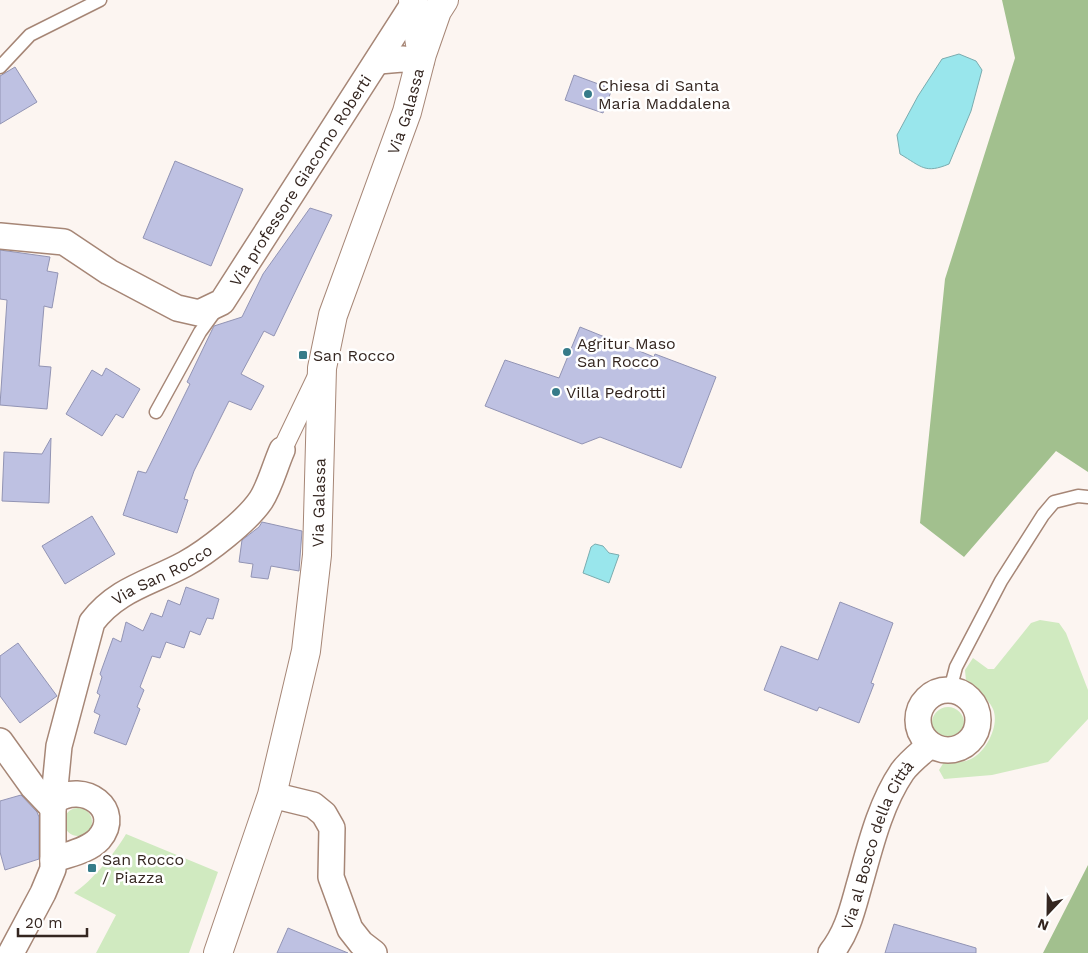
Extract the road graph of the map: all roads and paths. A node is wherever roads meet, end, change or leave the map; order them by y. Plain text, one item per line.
1 (100, 0) edge
2 (444, 0) edge
3 (414, 2) edge
4 (421, 58) junction
5 (378, 61) junction
6 (0, 67) edge
7 (0, 236) edge
8 (222, 302) junction
9 (322, 368) junction
10 (156, 412) dead end
11 (282, 450) joint
12 (1088, 497) edge
13 (950, 690) junction
14 (0, 741) edge
15 (930, 745) junction
16 (272, 796) junction
17 (54, 805) junction
18 (53, 860) junction
19 (10, 953) edge
20 (218, 953) edge
21 (374, 953) edge
22 (831, 953) edge

1 - 6 lane
2 - 4 main road, Via Galassa
3 - 4 main road, Via Galassa
3 - 5 street, Via professore Giacomo Roberti
4 - 5 street, Via professore Giacomo Roberti
4 - 9 main road, Via Galassa
5 - 8 street, Via professore Giacomo Roberti
7 - 8 street, Via professore Giacomo Roberti
8 - 10 lane, Via professore Giacomo Roberti
9 - 11 street, Via San Rocco
9 - 16 main road, Via Galassa
11 - 17 street, Via San Rocco
12 - 13 lane
13 - 15 street, Via al Bosco della Città
13 - 15 street, Via al Bosco della Città
14 - 17 street
15 - 22 street, Via al Bosco della Città
16 - 20 main road, Via Galassa
16 - 21 street
17 - 18 street, Via San Rocco
17 - 18 street
18 - 19 street, Via San Rocco

